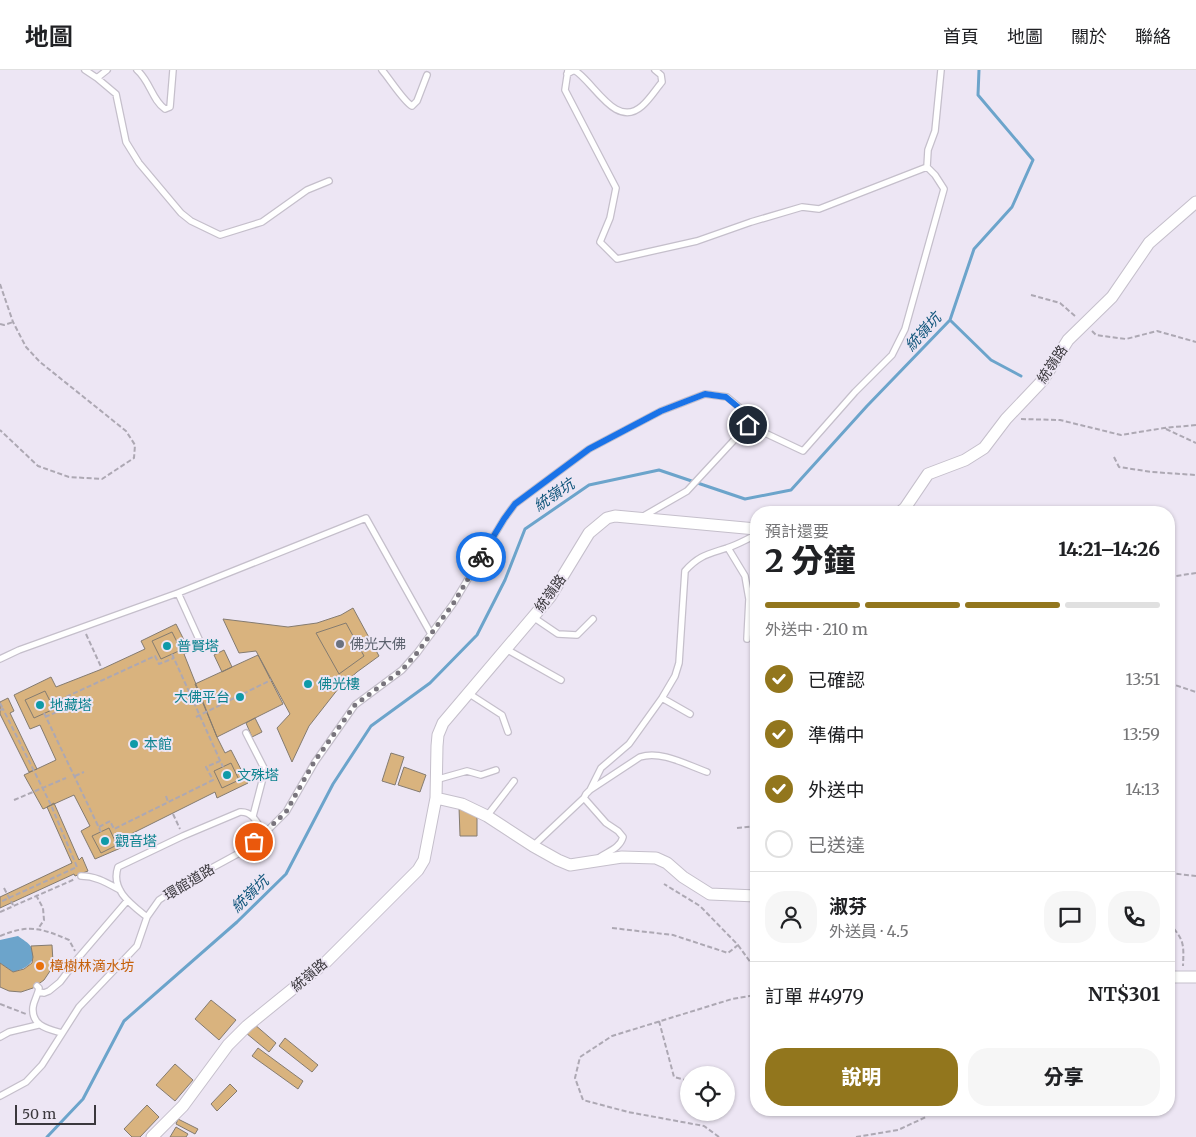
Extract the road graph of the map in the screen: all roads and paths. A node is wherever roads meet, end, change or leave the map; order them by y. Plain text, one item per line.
1 (85, 70) edge
2 (107, 70) edge
3 (137, 70) edge
4 (172, 70) edge
5 (382, 70) edge
6 (656, 70) edge
7 (941, 70) edge
8 (568, 72) edge
9 (427, 75) dead end
10 (96, 78) junction
11 (927, 167) junction
12 (329, 181) dead end
13 (1196, 202) edge
14 (0, 284) edge
15 (1031, 295) dead end
16 (13, 322) junction
17 (0, 324) edge
18 (1084, 324) junction
19 (1196, 342) edge
20 (1006, 419) junction
21 (748, 425) junction
22 (1196, 425) edge
23 (1164, 428) junction
24 (0, 430) edge
25 (1196, 443) edge
26 (1114, 456) dead end
27 (1196, 475) edge
28 (910, 506) edge
29 (640, 518) junction
30 (750, 528) edge
31 (750, 538) edge
32 (728, 548) junction
33 (1196, 572) edge
34 (1175, 576) edge
35 (178, 594) junction
36 (533, 616) junction
37 (593, 619) dead end
38 (83, 627) junction
39 (431, 634) junction
40 (747, 639) dead end
41 (203, 648) dead end
42 (506, 649) junction
43 (19, 650) junction
44 (0, 654) edge
45 (172, 654) dead end
46 (174, 658) junction
47 (0, 659) edge
48 (102, 669) dead end
49 (106, 679) junction
50 (271, 680) dead end
51 (561, 680) dead end
52 (107, 682) dead end
53 (1175, 685) edge
54 (1196, 692) edge
55 (468, 693) junction
56 (662, 698) junction
57 (0, 703) edge
58 (1, 709) edge
59 (44, 714) dead end
60 (690, 714) dead end
61 (200, 715) junction
62 (45, 717) junction
63 (196, 717) dead end
64 (508, 732) dead end
65 (246, 733) dead end
66 (220, 761) junction
67 (223, 767) dead end
68 (496, 770) dead end
69 (84, 772) dead end
70 (707, 772) dead end
71 (75, 776) junction
72 (66, 778) dead end
73 (435, 780) junction
74 (514, 781) dead end
75 (42, 788) junction
76 (590, 790) junction
77 (166, 796) dead end
78 (436, 798) junction
79 (584, 798) junction
80 (14, 800) dead end
81 (168, 802) junction
82 (173, 814) dead end
83 (253, 816) junction
84 (487, 816) junction
85 (99, 827) junction
86 (750, 827) edge
87 (737, 828) dead end
88 (102, 832) dead end
89 (264, 834) junction
90 (183, 836) junction
91 (533, 846) junction
92 (588, 863) junction
93 (1175, 874) edge
94 (81, 876) joint
95 (1196, 876) edge
96 (664, 884) dead end
97 (4, 888) dead end
98 (120, 890) junction
99 (36, 895) junction
100 (750, 896) edge
101 (9, 897) junction
102 (127, 901) junction
103 (0, 902) edge
104 (13, 905) junction
105 (0, 912) edge
106 (147, 917) junction
107 (612, 928) dead end
108 (38, 929) junction
109 (1175, 930) edge
110 (0, 936) edge
111 (738, 945) junction
112 (79, 957) junction
113 (750, 962) edge
114 (1175, 977) edge
115 (1182, 977) junction
116 (1196, 977) edge
117 (750, 996) edge
118 (0, 1004) edge
119 (33, 1014) junction
120 (658, 1021) junction
121 (38, 1024) junction
122 (62, 1033) junction
123 (0, 1037) edge
124 (680, 1078) edge
125 (0, 1096) edge
126 (926, 1116) edge
127 (152, 1137) edge
128 (719, 1137) edge
129 (856, 1137) edge

1 - 10 lane
2 - 10 lane
3 - 4 lane
5 - 9 lane
6 - 8 lane
7 - 11 lane
8 - 11 lane
10 - 12 lane
11 - 21 lane
13 - 18 street, 統嶺路
14 - 16 path
15 - 18 path
16 - 17 path
16 - 24 path
18 - 19 path
18 - 20 street, 統嶺路
20 - 23 path
20 - 28 street, 統嶺路
21 - 29 lane
21 - 39 lane, 環館道路
22 - 23 path
23 - 25 path
26 - 27 path
29 - 30 street, 統嶺路
29 - 36 street, 統嶺路
31 - 32 lane
32 - 40 lane
32 - 56 lane
33 - 34 path
35 - 38 lane
35 - 39 lane
35 - 41 lane
36 - 37 lane
36 - 42 street, 統嶺路
38 - 43 lane
38 - 48 path
39 - 89 lane, 環館道路
42 - 51 lane
42 - 55 street, 統嶺路
43 - 44 lane
43 - 47 lane
45 - 46 path
46 - 49 path
46 - 61 path
49 - 52 path
49 - 62 path
50 - 61 path
53 - 54 path
55 - 64 lane
55 - 73 street, 統嶺路
56 - 60 lane
56 - 76 lane
57 - 58 path
58 - 75 path
59 - 62 path
61 - 63 path
61 - 66 path
62 - 71 path
65 - 83 lane
66 - 67 path
66 - 81 path
68 - 73 lane
69 - 71 path
70 - 76 lane
71 - 85 path
72 - 75 path
73 - 78 street, 統嶺路
74 - 84 lane
75 - 80 path
75 - 101 path
76 - 79 lane
77 - 81 path
78 - 84 street
78 - 127 street, 統嶺路
79 - 91 lane
79 - 92 lane
81 - 85 path
82 - 90 path
83 - 89 lane
83 - 90 lane
84 - 91 street
85 - 88 path
86 - 87 path
89 - 106 lane, 環館道路
90 - 98 lane
91 - 92 street
92 - 100 street
93 - 95 path
94 - 98 lane
94 - 99 path
96 - 111 path
97 - 101 path
98 - 102 lane
99 - 104 path
99 - 108 path
101 - 103 path
101 - 104 path
102 - 106 lane
102 - 112 lane
104 - 105 path
106 - 122 lane, 環館道路
107 - 111 path
108 - 110 path
108 - 112 path
109 - 115 path
111 - 113 path
112 - 119 lane
114 - 115 street
115 - 116 street
117 - 120 path
118 - 119 path
119 - 121 lane
120 - 124 path
120 - 128 path
121 - 122 lane
121 - 123 lane
122 - 125 lane, 環館道路
126 - 129 path

